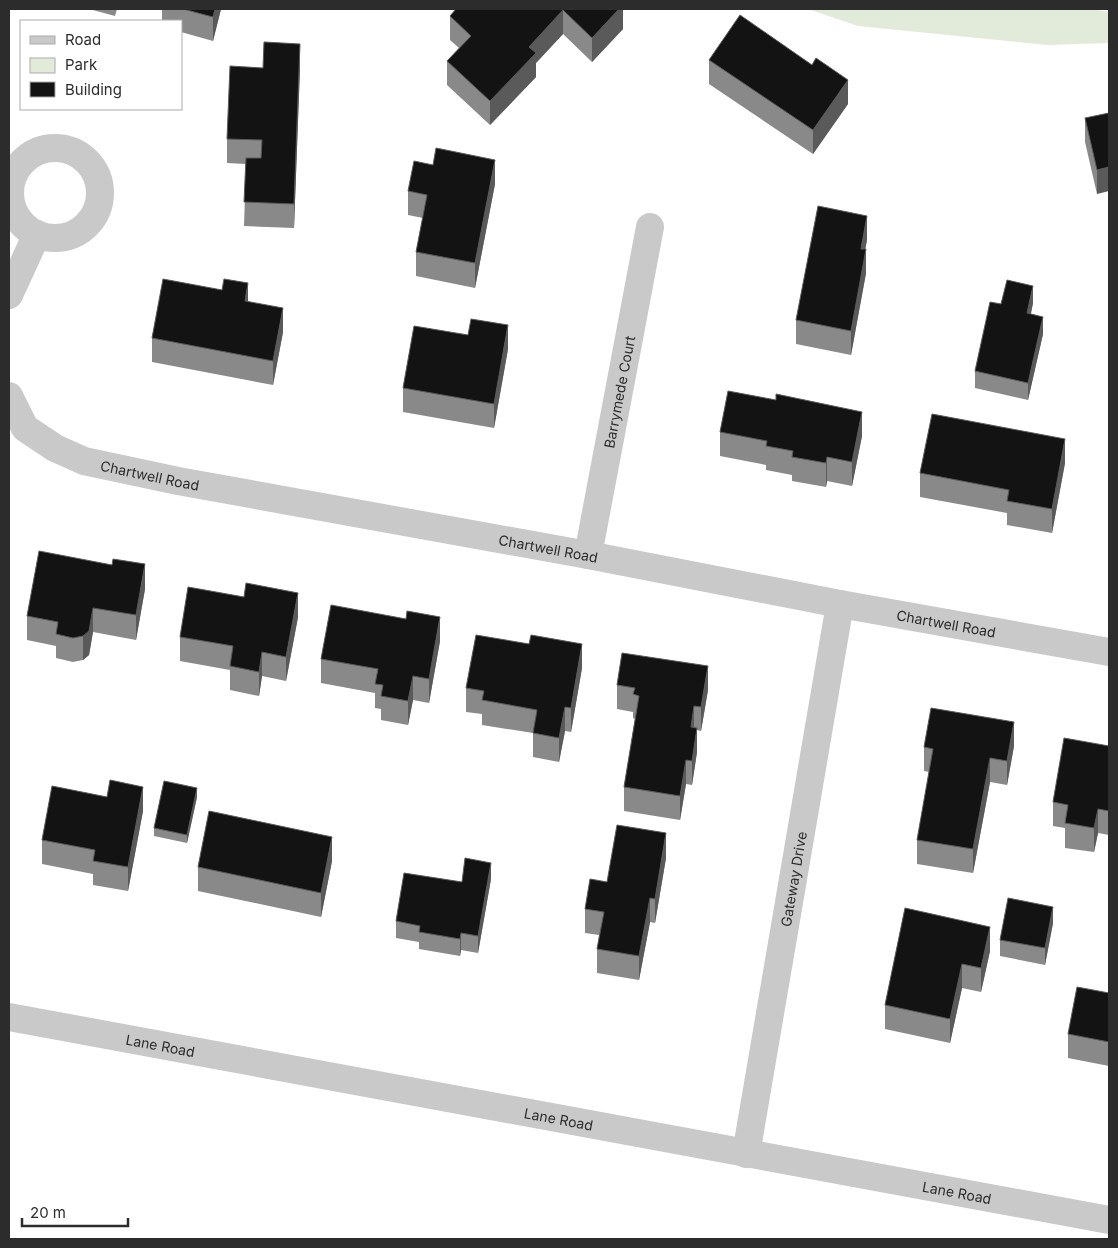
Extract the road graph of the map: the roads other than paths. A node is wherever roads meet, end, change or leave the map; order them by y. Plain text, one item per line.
1 (650, 227) dead end
2 (38, 234) dead end
3 (9, 296) edge
4 (10, 399) edge
5 (588, 555) junction
6 (840, 604) junction
7 (1109, 652) edge
8 (9, 1017) edge
9 (746, 1154) junction
10 (1109, 1220) edge

1 - 5 street, Barrymede Court
2 - 3 street
4 - 5 street, Chartwell Road
5 - 6 street, Chartwell Road
6 - 7 street, Chartwell Road
6 - 9 street, Gateway Drive
8 - 9 street, Lane Road
9 - 10 street, Lane Road

